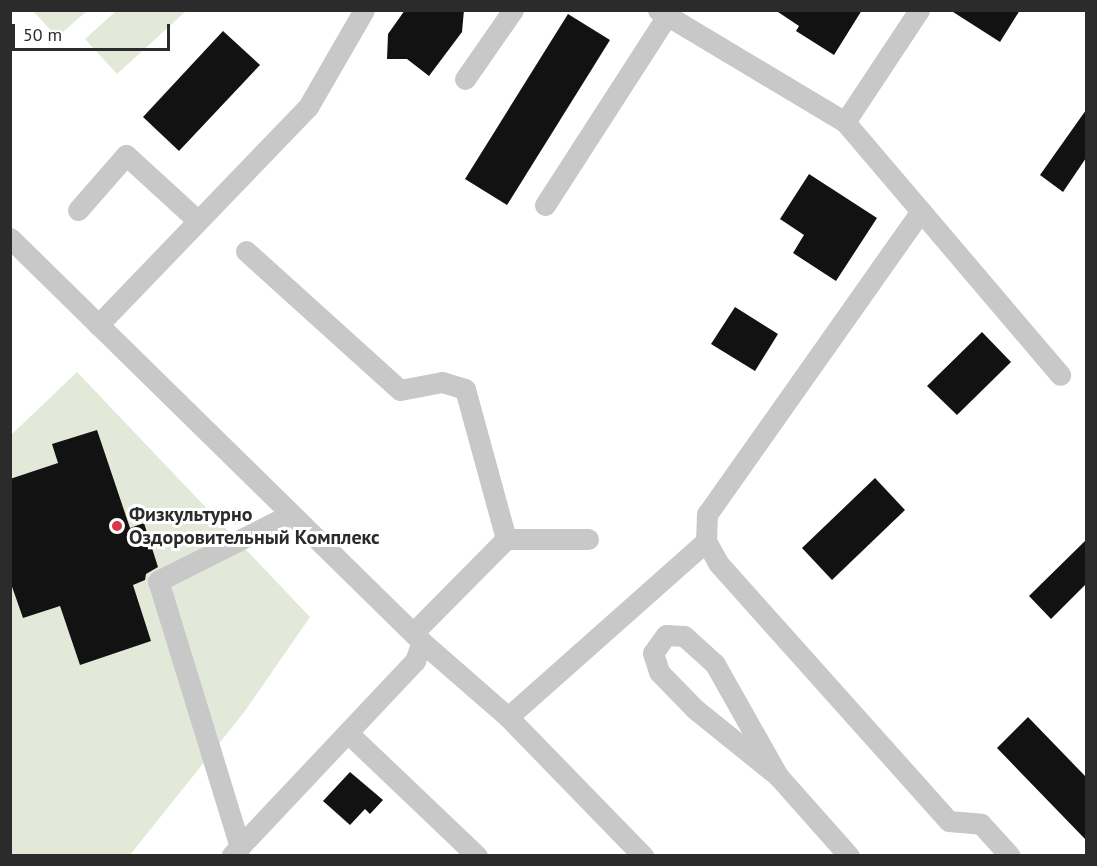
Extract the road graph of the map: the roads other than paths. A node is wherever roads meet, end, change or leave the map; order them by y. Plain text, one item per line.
1 (364, 10) edge
2 (513, 10) edge
3 (919, 10) edge
4 (662, 13) edge
5 (465, 79) dead end
6 (845, 122) junction
7 (545, 205) dead end
8 (78, 210) dead end
9 (921, 211) junction
10 (197, 220) junction
11 (10, 238) edge
12 (246, 250) dead end
13 (98, 325) junction
14 (1060, 375) dead end
15 (291, 514) junction
16 (506, 539) junction
17 (588, 539) dead end
18 (706, 541) junction
19 (417, 638) junction
20 (508, 717) junction
21 (349, 734) junction
22 (778, 776) junction
23 (236, 851) edge
24 (477, 855) edge
25 (643, 855) edge
26 (849, 855) edge
27 (1010, 855) edge

1 - 10 street
2 - 5 street
3 - 6 street
4 - 6 street
4 - 7 street
6 - 9 street
8 - 10 street
9 - 14 street
9 - 18 street
10 - 13 street
11 - 13 street
12 - 16 street
13 - 15 street
15 - 19 street
15 - 23 street
16 - 17 street
16 - 19 street
18 - 20 street
18 - 27 street
19 - 20 street
19 - 21 street
20 - 25 street
21 - 23 street
21 - 24 street
22 - 22 street
22 - 26 street

